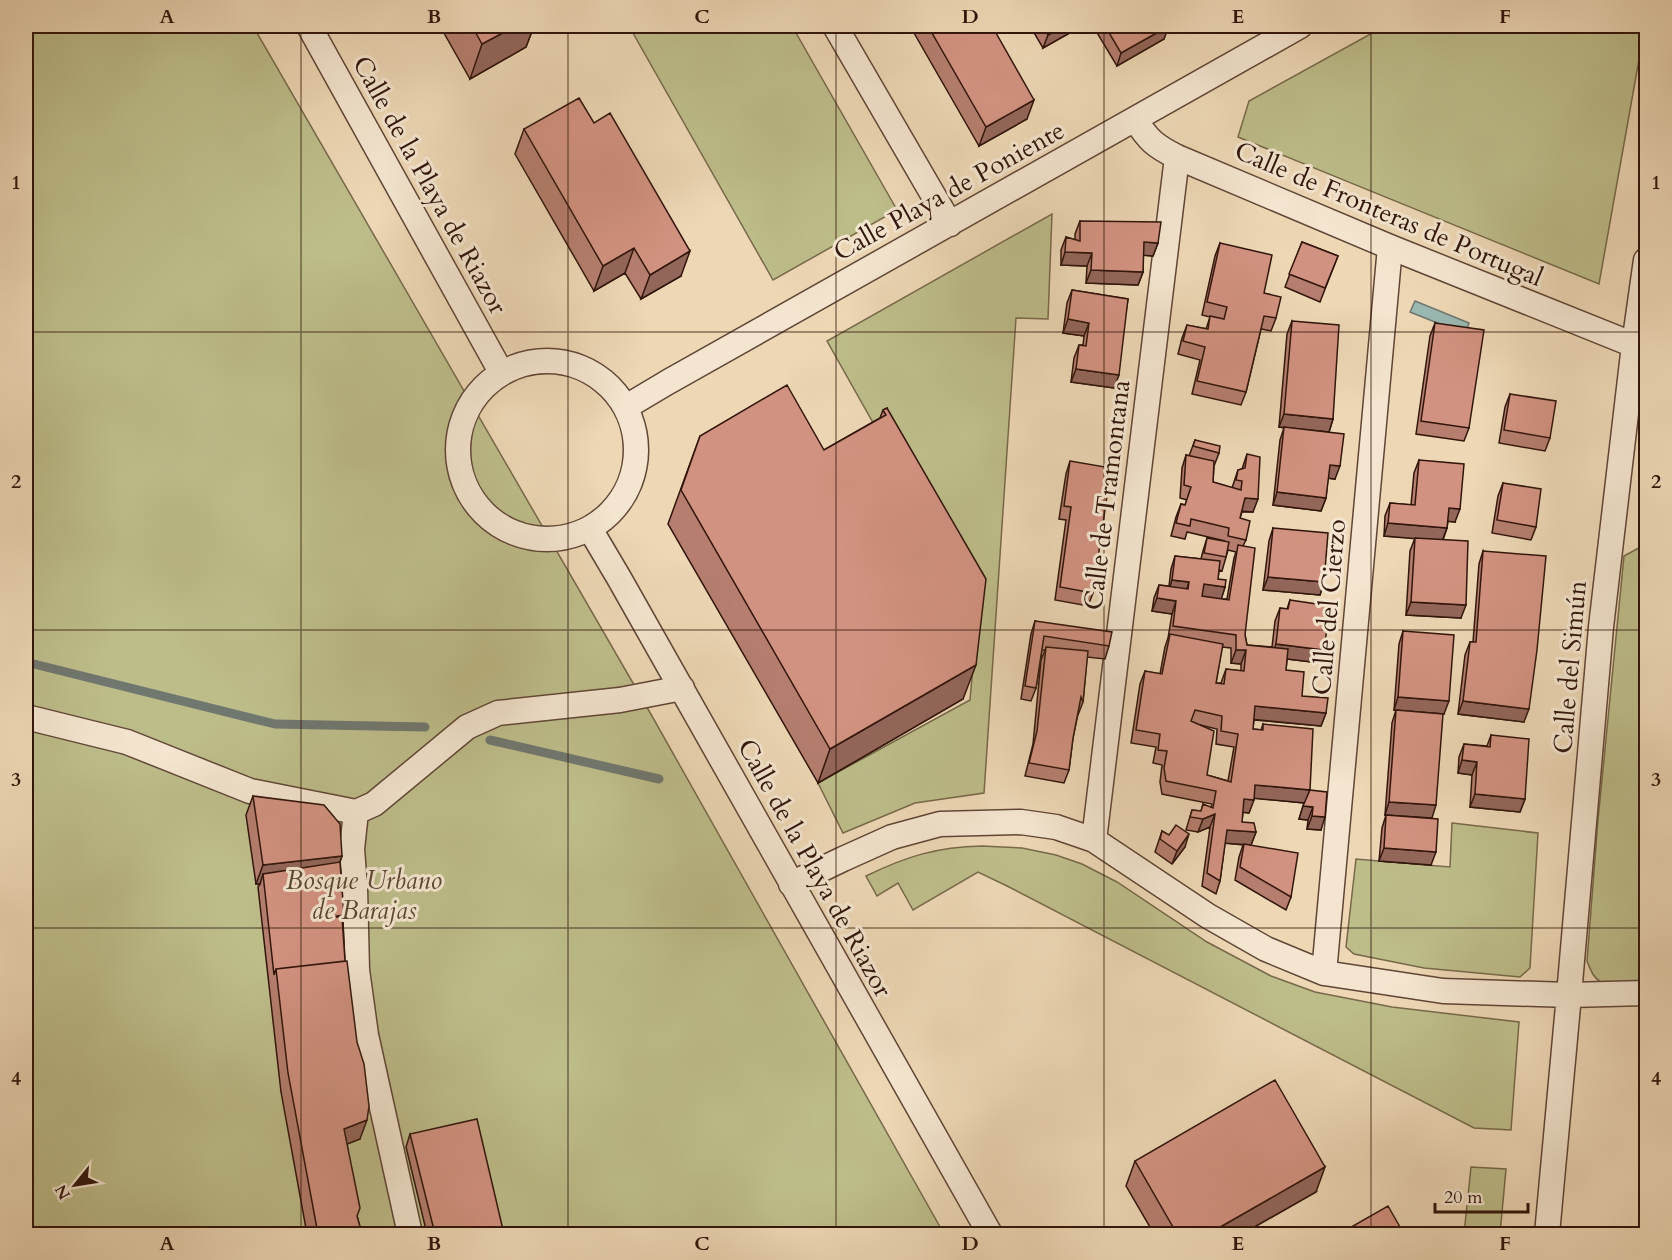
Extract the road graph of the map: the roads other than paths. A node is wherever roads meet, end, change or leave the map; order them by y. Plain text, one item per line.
1 (309, 26) edge
2 (835, 26) edge
3 (1300, 26) edge
4 (1135, 119) junction
5 (1177, 157) junction
6 (950, 224) junction
7 (1390, 247) junction
8 (1647, 260) edge
9 (1634, 345) junction
10 (501, 372) junction
11 (1647, 393) edge
12 (626, 407) junction
13 (590, 530) junction
14 (681, 688) junction
15 (26, 717) edge
16 (356, 812) junction
17 (1094, 840) junction
18 (791, 884) junction
19 (1324, 973) junction
20 (1647, 993) edge
21 (1569, 994) junction
22 (410, 1234) edge
23 (990, 1234) edge
24 (1547, 1234) edge

1 - 10 street, Calle de la Playa de Riazor
2 - 6 street
3 - 4 street, Calle Playa de Poniente
4 - 5 street, Calle de Fronteras de Portugal
4 - 6 street, Calle Playa de Poniente
5 - 7 street, Calle de Fronteras de Portugal
5 - 17 street, Calle de Tramontana
6 - 12 street, Calle Playa de Poniente
7 - 9 street, Calle de Fronteras de Portugal
7 - 19 street, Calle del Cierzo
8 - 9 street, Calle del Simún
9 - 11 street
9 - 21 street, Calle del Simún
10 - 12 street
10 - 13 street
12 - 13 street
13 - 14 street, Calle de la Playa de Riazor
14 - 16 street
14 - 18 street, Calle de la Playa de Riazor
15 - 16 street
16 - 22 street
17 - 18 street
17 - 19 street
18 - 23 street, Calle de la Playa de Riazor
19 - 21 street
20 - 21 street
21 - 24 street, Calle del Simún

